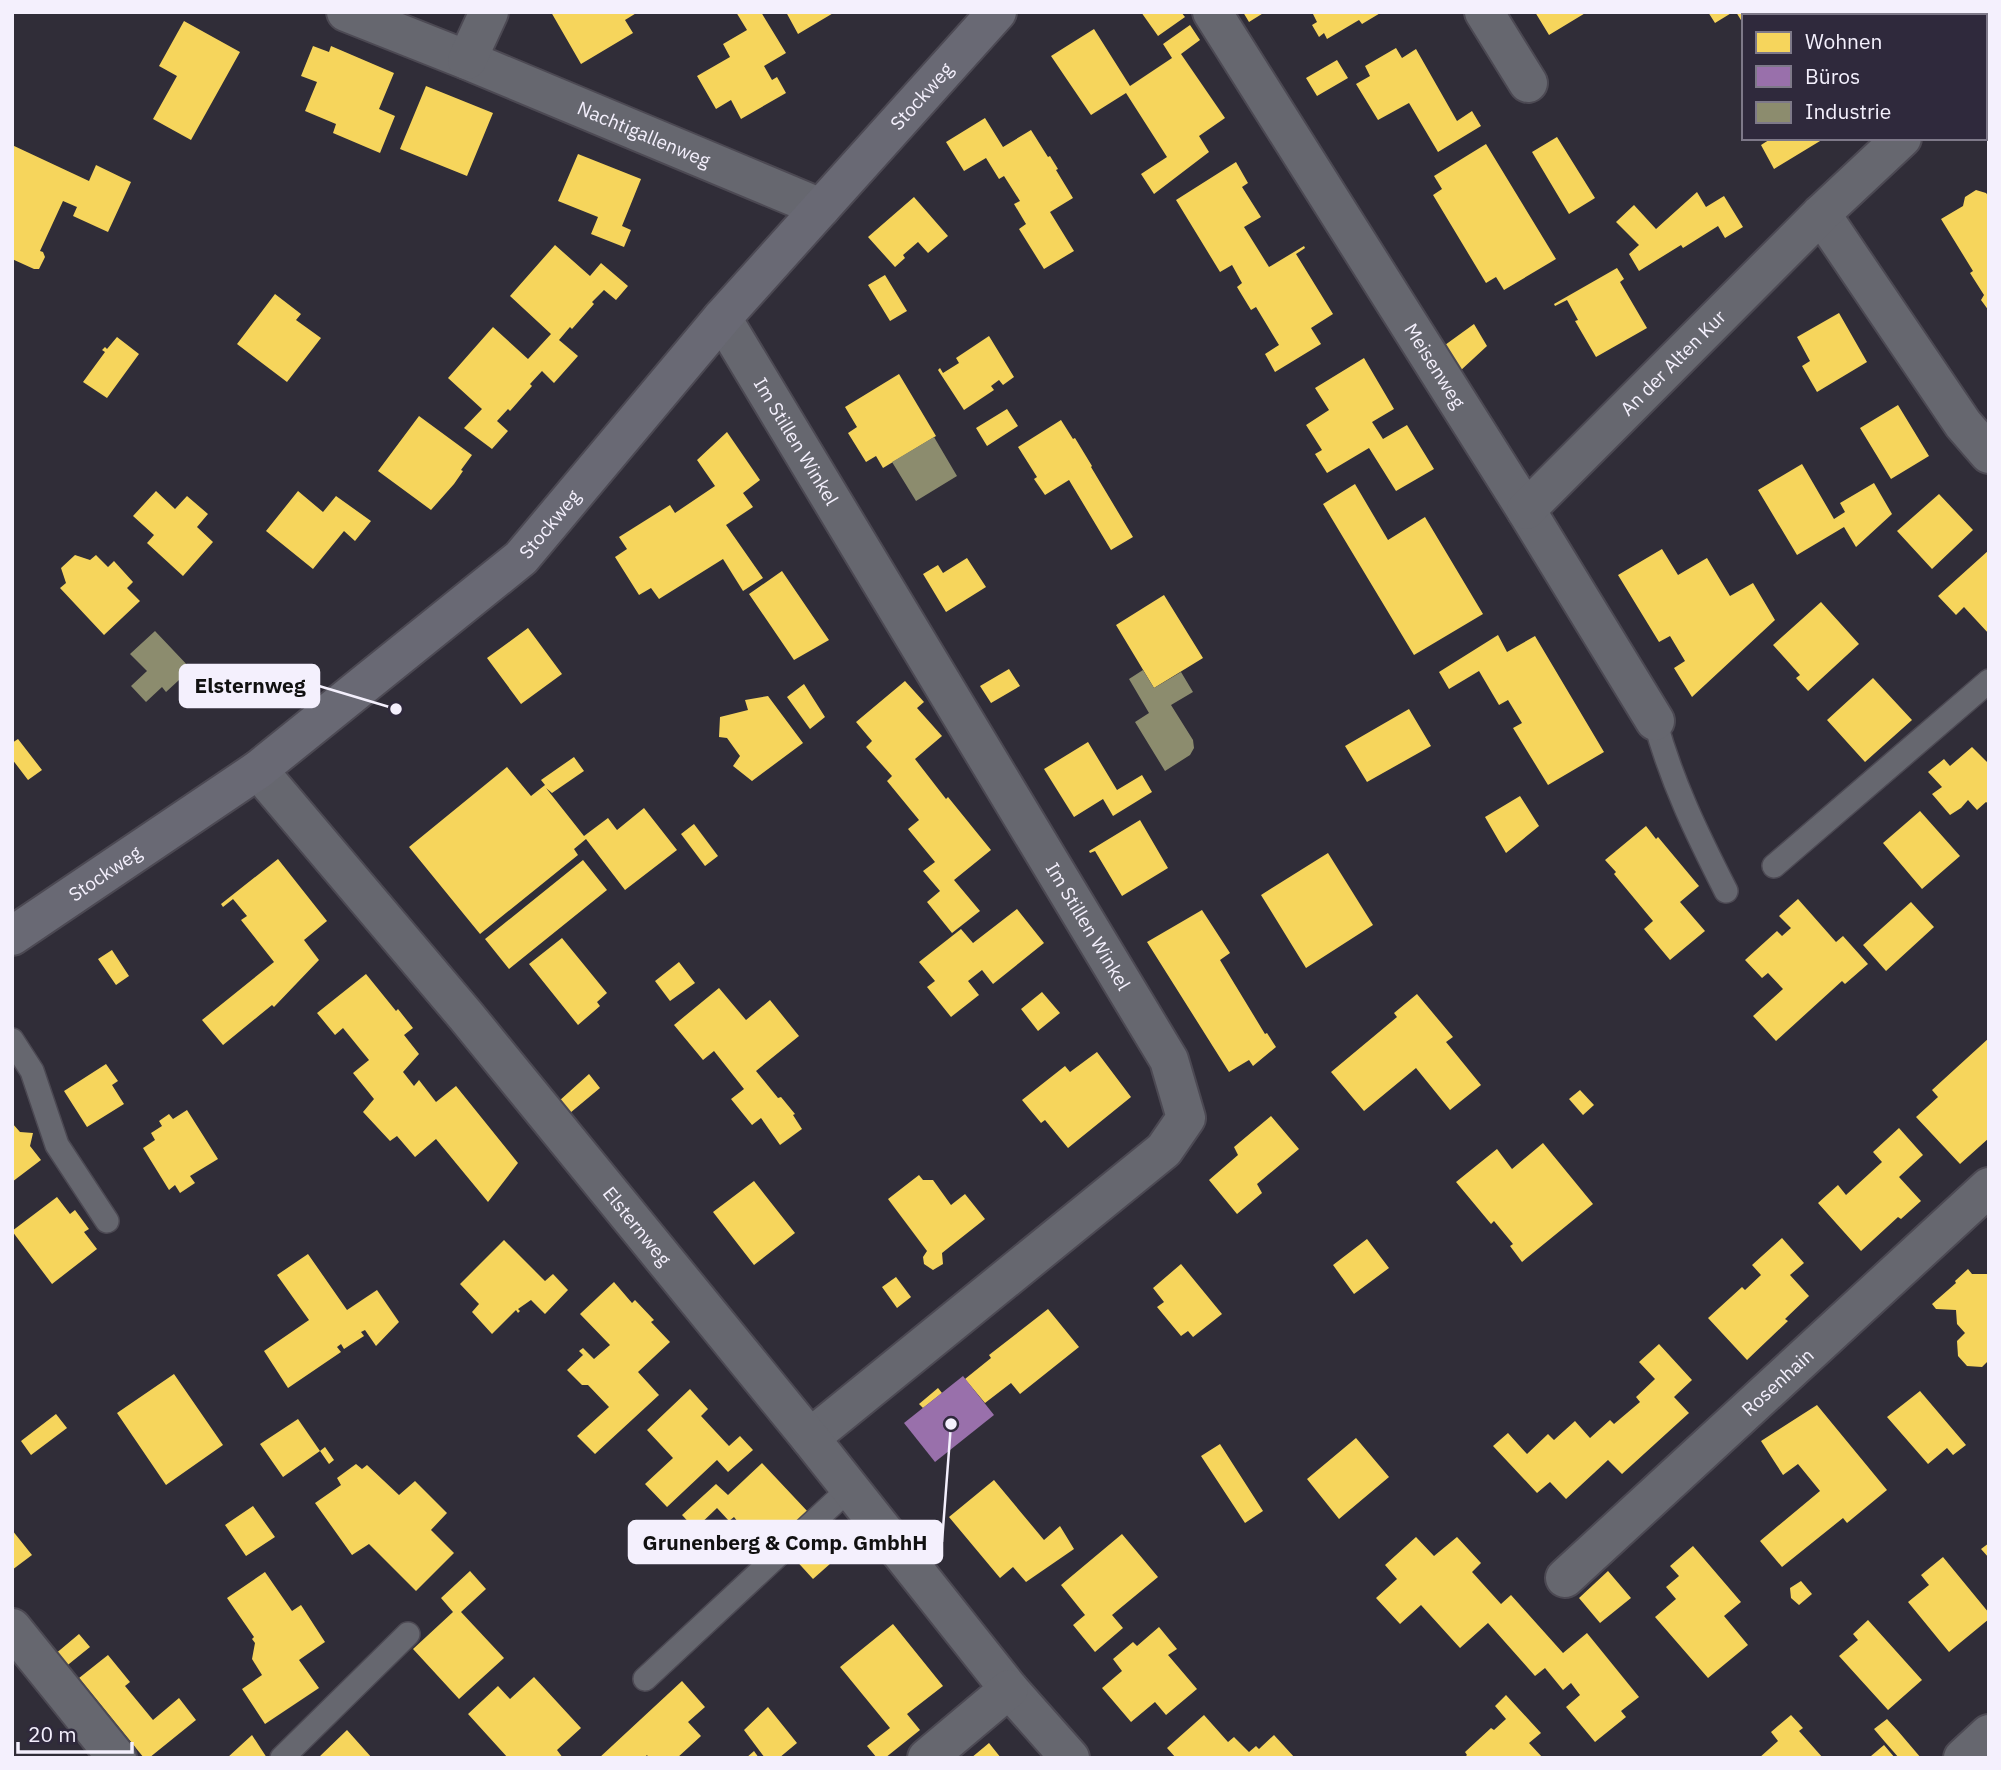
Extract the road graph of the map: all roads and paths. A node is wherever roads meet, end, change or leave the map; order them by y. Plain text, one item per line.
1 (346, 12) edge
2 (489, 12) edge
3 (997, 12) edge
4 (1212, 12) edge
5 (1484, 12) edge
6 (467, 60) junction
7 (1528, 83) dead end
8 (1899, 140) edge
9 (821, 208) junction
10 (1821, 214) junction
11 (722, 318) junction
12 (1989, 454) edge
13 (1526, 510) junction
14 (1989, 681) edge
15 (1656, 721) joint
16 (258, 771) junction
17 (1774, 866) dead end
18 (1726, 891) dead end
19 (12, 936) edge
20 (12, 1040) edge
21 (1989, 1187) edge
22 (107, 1221) dead end
23 (810, 1438) junction
24 (850, 1488) junction
25 (1565, 1578) dead end
26 (12, 1628) edge
27 (408, 1634) dead end
28 (645, 1679) dead end
29 (1009, 1689) junction
30 (117, 1758) edge
31 (282, 1758) edge
32 (927, 1758) edge
33 (1070, 1758) edge

1 - 6 street, Nachtigallenweg
2 - 6 street
3 - 9 street, Stockweg
4 - 13 street, Meisenweg
5 - 7 street
6 - 9 street, Nachtigallenweg
8 - 10 street, An der Alten Kur
9 - 11 street, Stockweg
10 - 12 street
10 - 13 street, An der Alten Kur
11 - 16 street, Stockweg
11 - 23 street, Im Stillen Winkel
13 - 15 street, Meisenweg
14 - 17 lane
15 - 18 lane
16 - 19 street, Stockweg
16 - 23 street, Elsternweg
20 - 22 lane
21 - 25 street, Rosenhain
23 - 24 street, Elsternweg
24 - 28 lane
24 - 29 street, Elsternweg
26 - 30 street
27 - 31 lane
29 - 32 street
29 - 33 street, Elsternweg

